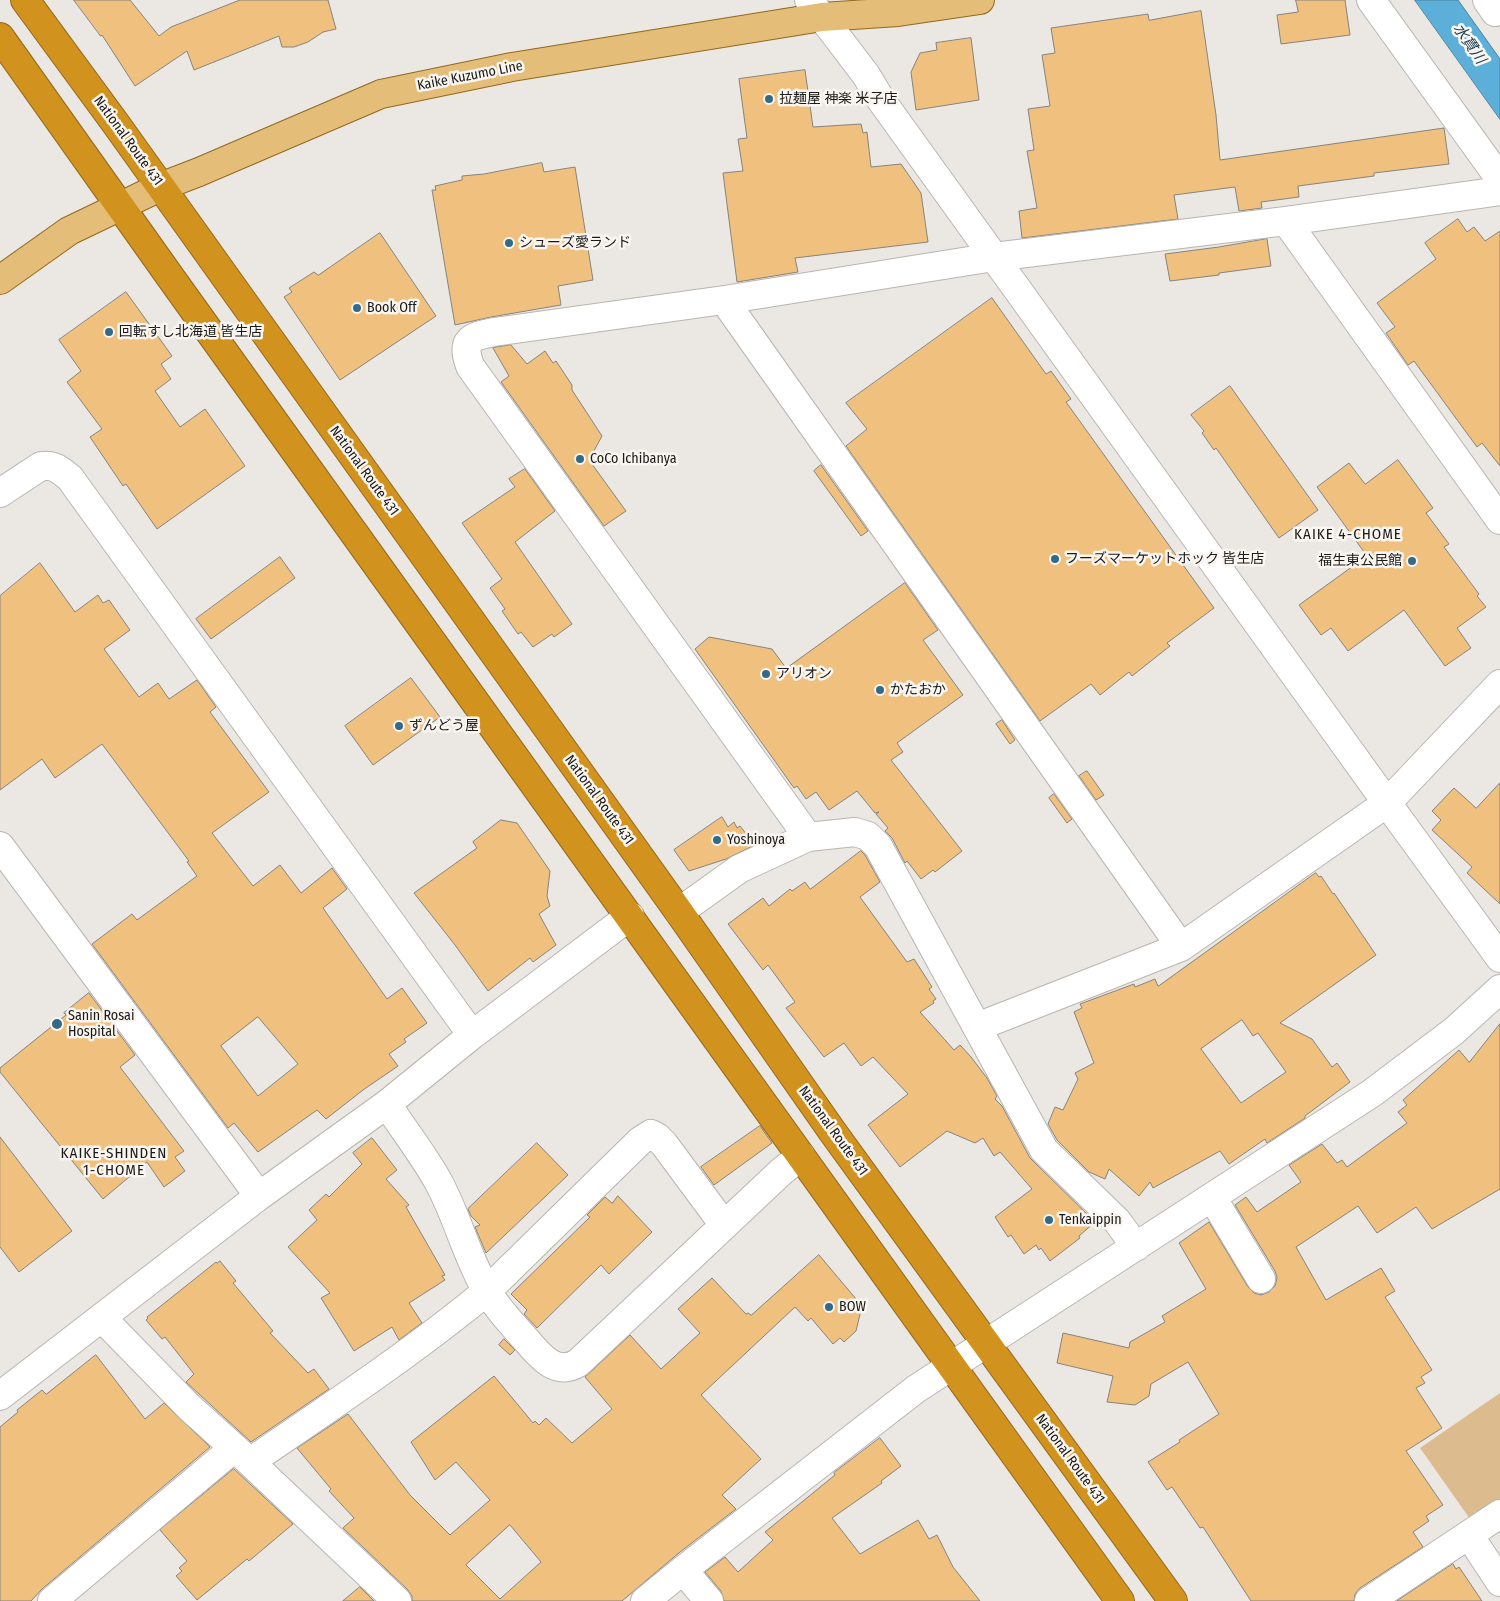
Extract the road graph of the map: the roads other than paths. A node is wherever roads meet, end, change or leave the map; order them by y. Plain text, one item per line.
1 (25, 0) edge
2 (980, 0) edge
3 (1372, 0) edge
4 (815, 8) edge
5 (0, 37) edge
6 (1500, 179) edge
7 (160, 186) junction
8 (1500, 191) edge
9 (120, 206) junction
10 (1286, 221) junction
11 (994, 257) junction
12 (0, 280) edge
13 (724, 300) junction
14 (0, 493) edge
15 (1500, 520) edge
16 (1500, 684) edge
17 (1387, 803) junction
18 (808, 837) junction
19 (0, 846) edge
20 (679, 912) junction
21 (630, 916) junction
22 (1181, 947) junction
23 (1500, 958) edge
24 (1500, 990) edge
25 (977, 1027) junction
26 (472, 1036) junction
27 (387, 1104) junction
28 (801, 1156) junction
29 (259, 1196) junction
30 (1212, 1197) junction
31 (724, 1225) junction
32 (1136, 1247) junction
33 (1261, 1279) dead end
34 (487, 1291) junction
35 (102, 1318) junction
36 (987, 1344) junction
37 (951, 1367) junction
38 (0, 1396) edge
39 (242, 1455) junction
40 (1500, 1514) edge
41 (1469, 1535) junction
42 (683, 1570) junction
43 (1500, 1582) edge
44 (52, 1601) edge
45 (397, 1601) edge
46 (645, 1601) edge
47 (709, 1601) edge
48 (1120, 1601) edge
49 (1173, 1601) edge
50 (1369, 1601) edge

1 - 7 highway, National Route 431
2 - 4 main road, Kaike Kuzumo Line
3 - 6 street
4 - 7 main road, Kaike Kuzumo Line
4 - 11 street
5 - 9 highway
7 - 9 main road, Kaike Kuzumo Line
7 - 20 highway, National Route 431
8 - 10 street
9 - 12 main road, Kaike Kuzumo Line
9 - 21 highway
10 - 11 street
10 - 15 street
11 - 13 street
11 - 17 street
13 - 18 street
13 - 22 street
14 - 26 street
16 - 17 street
17 - 22 street
17 - 23 street
18 - 20 street
18 - 25 street
19 - 29 street
20 - 36 highway, National Route 431
21 - 26 street
21 - 28 highway
22 - 25 street
24 - 30 street
25 - 32 street
26 - 27 street
27 - 29 street
27 - 34 street
28 - 31 street
28 - 37 highway
29 - 35 street
30 - 32 street
30 - 33 street
31 - 34 street
31 - 34 street
32 - 36 street
34 - 39 street
35 - 38 street
35 - 39 street
36 - 37 street
36 - 49 highway, National Route 431
37 - 42 street
37 - 48 highway
39 - 44 street
39 - 45 street
40 - 41 street
41 - 43 street
41 - 50 street
42 - 46 street
42 - 47 street

